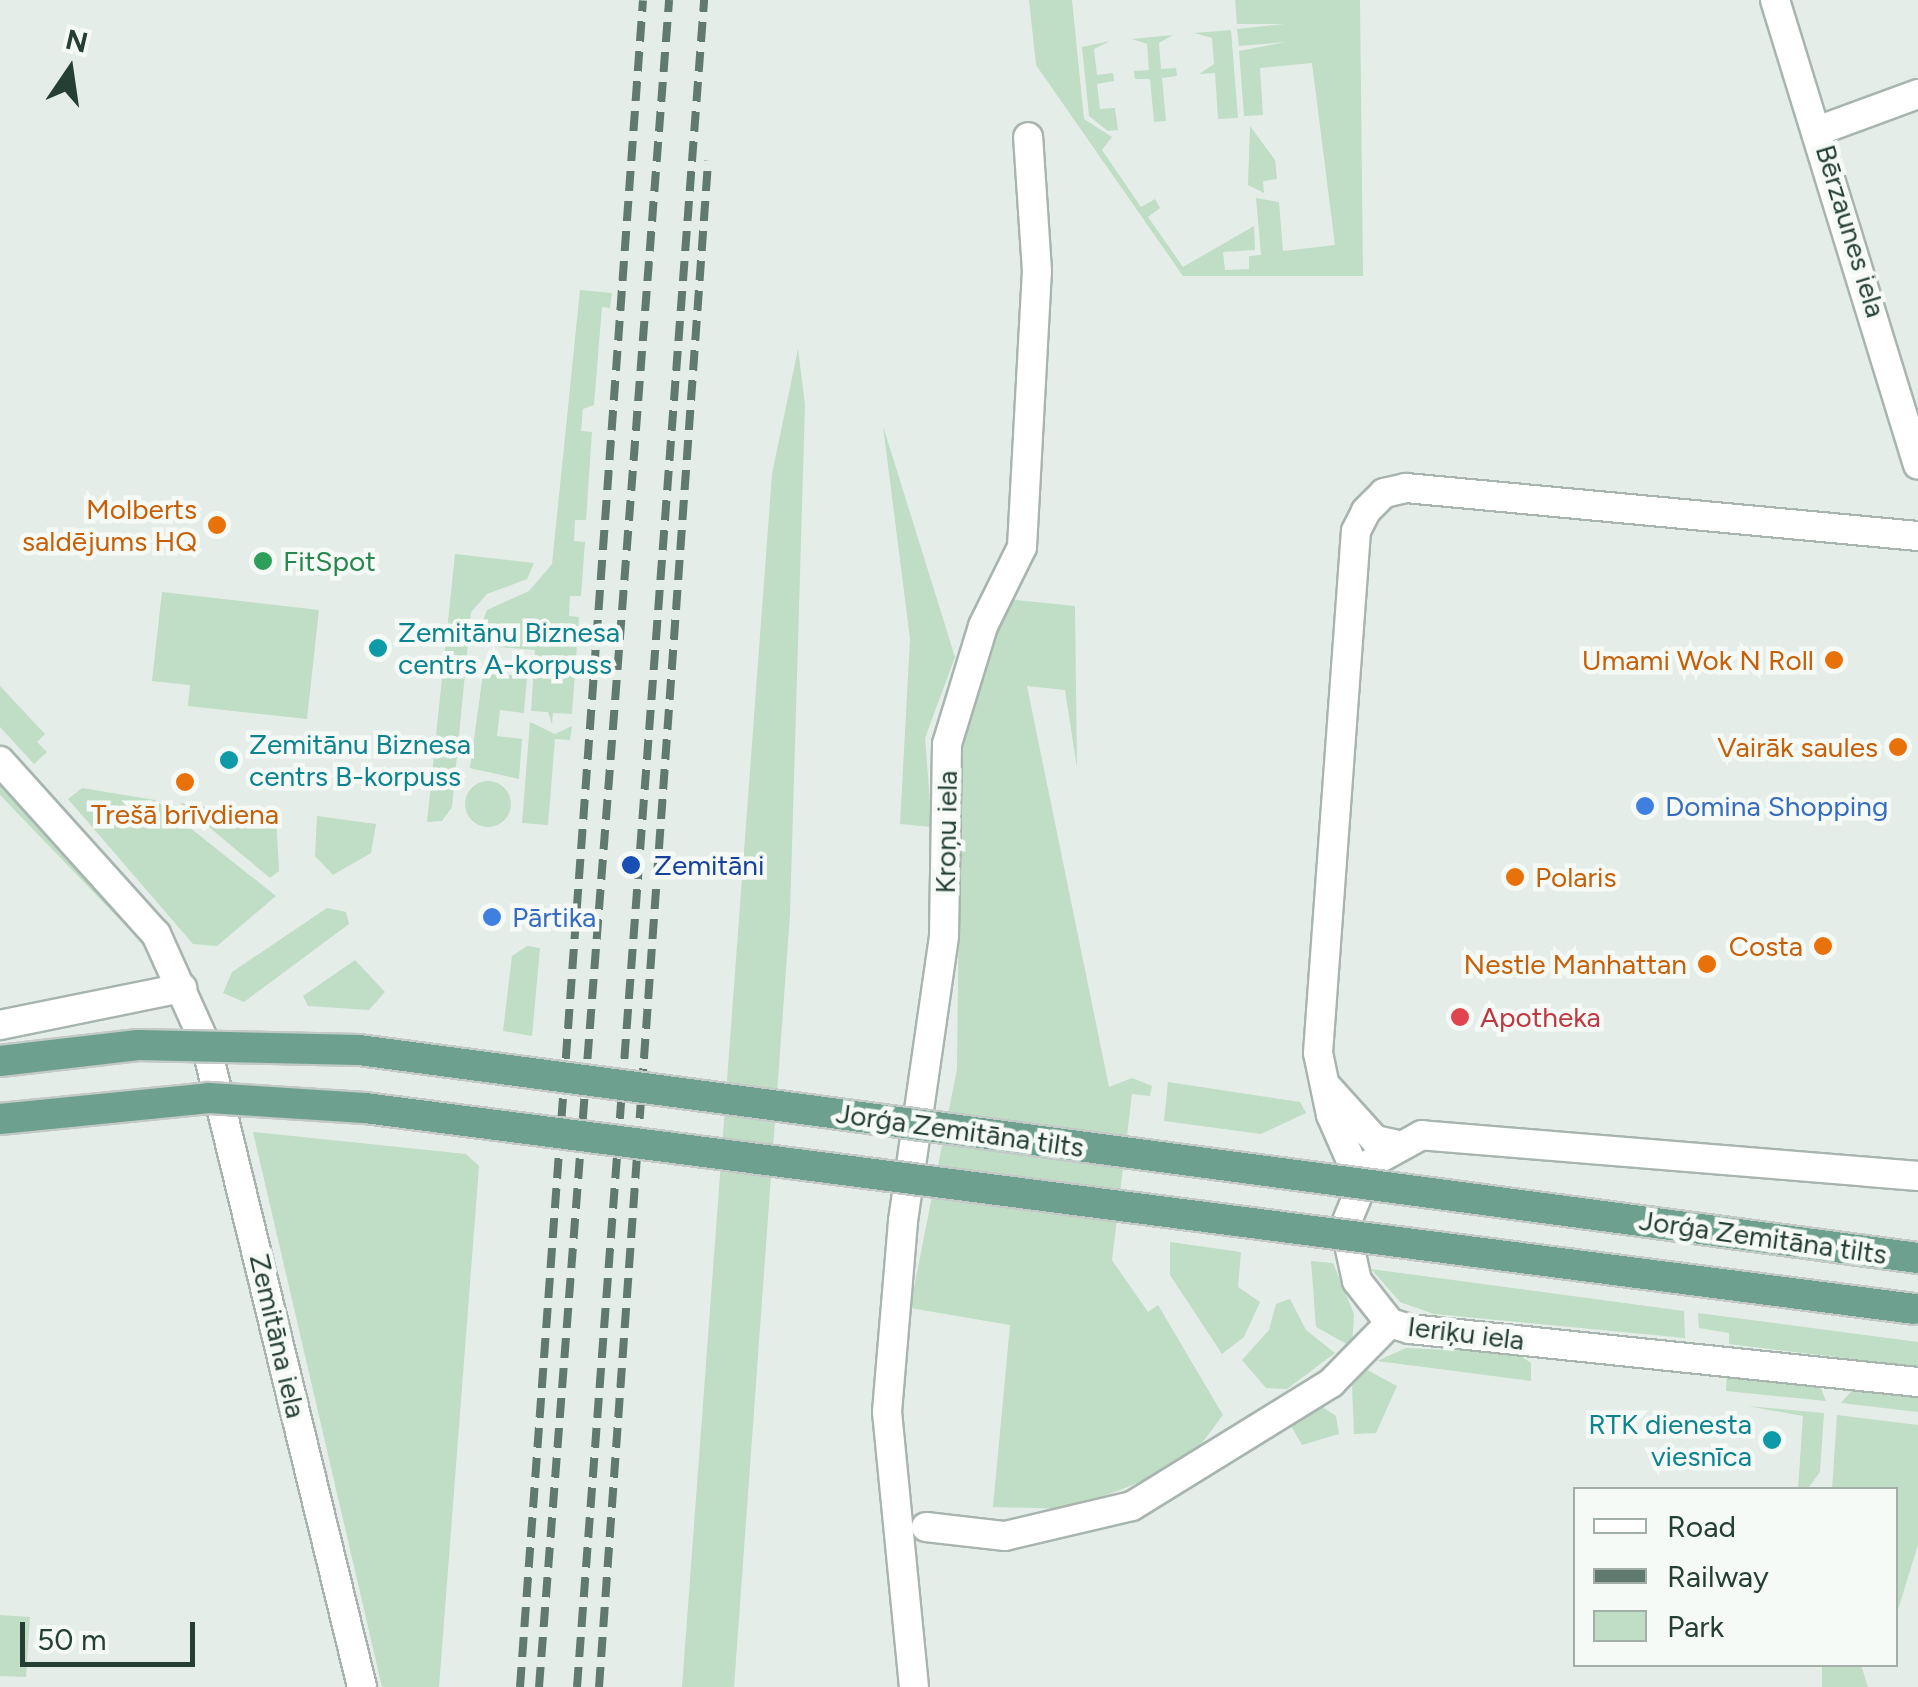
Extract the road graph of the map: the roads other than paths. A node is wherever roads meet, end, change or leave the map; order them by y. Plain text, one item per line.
1 (1775, 0) edge
2 (1918, 94) edge
3 (1820, 130) junction
4 (1028, 137) dead end
5 (1918, 464) edge
6 (1918, 536) edge
7 (0, 761) edge
8 (182, 988) junction
9 (0, 1025) edge
10 (0, 1061) edge
11 (1324, 1083) junction
12 (0, 1119) edge
13 (1394, 1144) junction
14 (1918, 1176) edge
15 (1359, 1179) junction
16 (1918, 1258) edge
17 (1914, 1309) dead end
18 (1390, 1323) junction
19 (1918, 1382) edge
20 (915, 1532) junction
21 (362, 1687) edge
22 (914, 1687) edge

1 - 3 street, Bērzaunes iela
2 - 3 street
3 - 5 street, Bērzaunes iela
4 - 20 street, Kroņu iela
6 - 11 street
7 - 8 street, Zemitāna iela
8 - 9 street
8 - 21 street, Zemitāna iela
10 - 16 main road, Jorģa Zemitāna tilts, bridge
11 - 13 street
11 - 15 street
12 - 17 main road, Jorģa Zemitāna tilts, bridge
13 - 14 street
13 - 15 street
15 - 18 street, Ieriķu iela
18 - 19 street, Ieriķu iela
18 - 20 street
20 - 22 street, Kroņu iela

